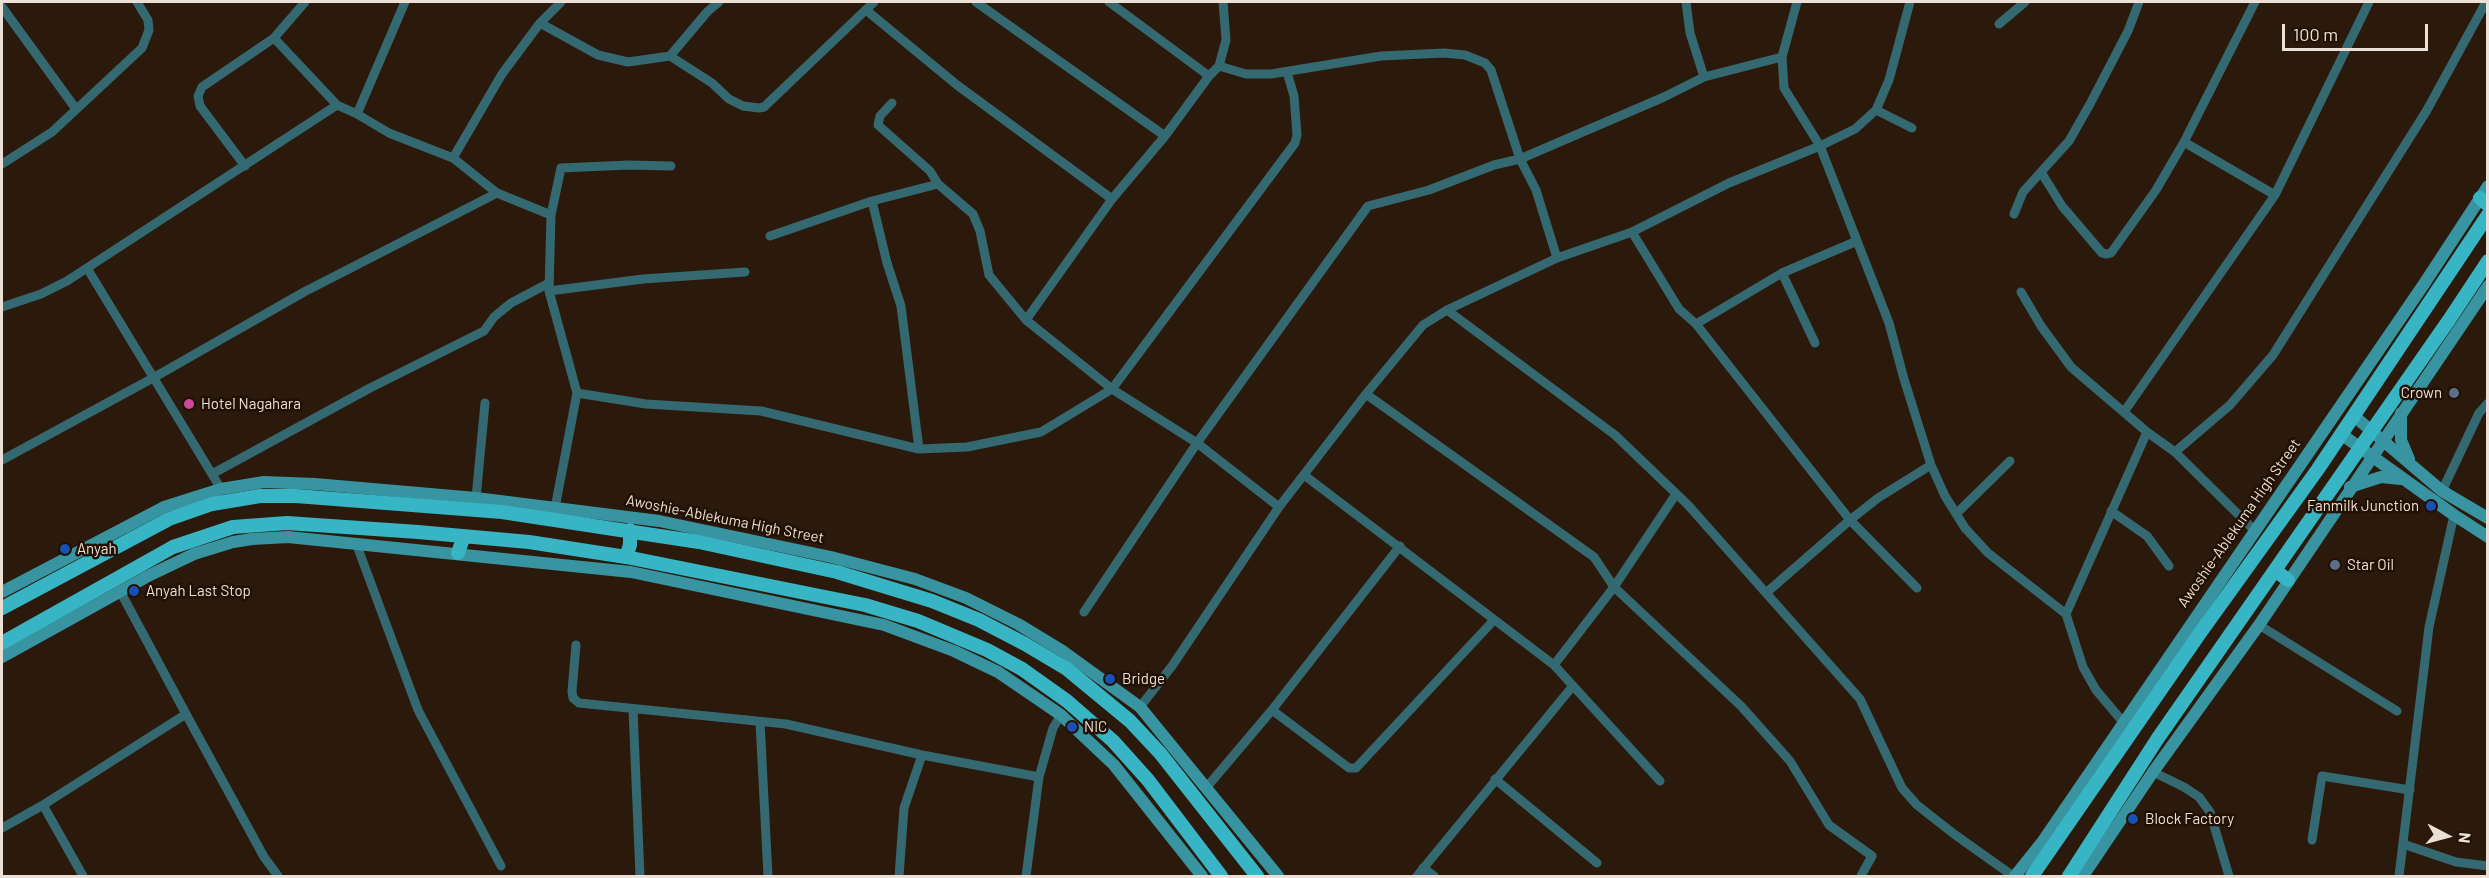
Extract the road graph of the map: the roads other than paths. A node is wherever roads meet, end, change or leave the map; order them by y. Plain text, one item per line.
1 (137, 2) edge
2 (305, 2) edge
3 (405, 2) edge
4 (561, 2) edge
5 (719, 2) edge
6 (874, 2) edge
7 (976, 2) edge
8 (1109, 2) edge
9 (1223, 2) edge
10 (1686, 2) edge
11 (1797, 2) edge
12 (1910, 2) edge
13 (2025, 2) edge
14 (2139, 2) edge
15 (2255, 2) edge
16 (2369, 2) edge
17 (2487, 2) edge
18 (2, 9) edge
19 (867, 10) junction
20 (540, 23) junction
21 (1999, 24) dead end
22 (274, 38) junction
23 (670, 56) junction
24 (1782, 57) junction
25 (1219, 66) junction
26 (1287, 72) junction
27 (1209, 76) junction
28 (1704, 77) junction
29 (892, 102) dead end
30 (337, 105) junction
31 (76, 109) junction
32 (1876, 110) junction
33 (357, 114) junction
34 (1912, 128) dead end
35 (1166, 136) junction
36 (2184, 142) junction
37 (1820, 146) junction
38 (453, 158) junction
39 (1520, 159) junction
40 (2, 164) edge
41 (245, 166) junction
42 (671, 166) dead end
43 (2041, 172) junction
44 (938, 184) junction
45 (497, 192) junction
46 (2275, 195) junction
47 (2485, 196) edge
48 (1112, 199) junction
49 (872, 201) junction
50 (2014, 214) dead end
51 (551, 215) junction
52 (2487, 215) edge
53 (1632, 232) junction
54 (770, 236) dead end
55 (1857, 241) junction
56 (1557, 258) junction
57 (2487, 261) edge
58 (87, 268) junction
59 (745, 272) dead end
60 (1782, 273) junction
61 (2487, 286) edge
62 (549, 287) junction
63 (2021, 292) dead end
64 (2, 307) edge
65 (1447, 310) junction
66 (1026, 320) junction
67 (1696, 324) junction
68 (1815, 342) dead end
69 (153, 378) junction
70 (1112, 389) junction
71 (577, 393) junction
72 (1366, 394) junction
73 (484, 403) dead end
74 (2487, 403) edge
75 (2124, 412) junction
76 (2401, 412) junction
77 (2354, 416) junction
78 (2147, 432) junction
79 (2342, 434) junction
80 (2377, 435) junction
81 (1197, 443) junction
82 (919, 449) junction
83 (2366, 451) junction
84 (2175, 452) junction
85 (2, 460) edge
86 (2010, 461) dead end
87 (1931, 465) junction
88 (2414, 468) junction
89 (212, 474) junction
90 (1304, 475) junction
91 (2403, 479) junction
92 (2350, 488) junction
93 (221, 489) junction
94 (2442, 491) junction
95 (1677, 494) junction
96 (476, 498) junction
97 (1279, 507) junction
98 (555, 508) junction
99 (2111, 512) junction
100 (1956, 514) junction
101 (2454, 515) junction
102 (2487, 518) edge
103 (1850, 520) junction
104 (630, 530) junction
105 (2255, 531) junction
106 (464, 536) junction
107 (2487, 537) edge
108 (356, 543) junction
109 (1400, 546) junction
110 (458, 553) junction
111 (626, 557) junction
112 (2169, 566) dead end
113 (2276, 571) junction
114 (678, 574) junction
115 (2288, 580) junction
116 (1614, 587) junction
117 (1917, 588) dead end
118 (120, 591) junction
119 (1766, 593) junction
120 (4, 599) edge
121 (1084, 612) dead end
122 (2206, 613) junction
123 (2066, 614) junction
124 (1493, 621) junction
125 (2259, 625) junction
126 (2, 644) edge
127 (576, 645) dead end
128 (2, 657) edge
129 (1554, 665) junction
130 (1572, 687) junction
131 (1140, 707) junction
132 (633, 709) junction
133 (1272, 710) junction
134 (2397, 711) dead end
135 (186, 714) junction
136 (1061, 715) junction
137 (760, 722) junction
138 (2122, 722) junction
139 (922, 755) junction
140 (2153, 772) junction
141 (1039, 777) junction
142 (1495, 779) junction
143 (1660, 781) dead end
144 (1206, 788) junction
145 (2410, 789) junction
146 (42, 805) junction
147 (2, 828) edge
148 (2108, 829) junction
149 (2312, 840) dead end
150 (2403, 843) junction
151 (1597, 863) dead end
152 (501, 866) dead end
153 (2487, 866) edge
154 (1424, 868) junction
155 (83, 876) edge
156 (278, 876) edge
157 (639, 876) edge
158 (768, 876) edge
159 (899, 876) edge
160 (1026, 876) edge
161 (1202, 876) edge
162 (1221, 876) edge
163 (1257, 876) edge
164 (1278, 876) edge
165 (1417, 876) edge
166 (1434, 876) edge
167 (1861, 876) edge
168 (2014, 876) edge
169 (2032, 876) edge
170 (2069, 876) edge
171 (2083, 876) edge
172 (2229, 876) edge
173 (2399, 876) edge

1 - 31 street
2 - 22 street
3 - 33 street
4 - 20 street
5 - 23 street
6 - 19 street
7 - 35 street
8 - 27 street
9 - 25 street
10 - 28 street
11 - 24 street
12 - 32 street
13 - 21 street
14 - 43 street
15 - 36 street
16 - 46 street
17 - 84 street
18 - 31 street
19 - 23 street
19 - 48 street
20 - 23 street
20 - 38 street
22 - 30 street
22 - 41 street
24 - 28 street
24 - 37 street
25 - 26 street
25 - 27 street
26 - 39 street
26 - 70 street
27 - 35 street
28 - 39 street
29 - 44 street
30 - 33 street
30 - 41 street
31 - 40 street
32 - 34 street
32 - 37 street
33 - 38 street
35 - 48 street
36 - 43 street
36 - 46 street
37 - 53 street
37 - 55 street
38 - 45 street
39 - 56 street
39 - 81 street
41 - 58 street
42 - 51 street
43 - 50 street
44 - 49 street
44 - 66 street
45 - 51 street
45 - 69 street
46 - 75 street
47 - 105 street, Awoshie-Ablekuma High Street
48 - 66 street
49 - 54 street
49 - 82 street
51 - 62 street
52 - 77 main road, Awoshie-Ablekuma High Street
53 - 56 street
53 - 67 street
55 - 60 street
55 - 87 street
56 - 65 street
57 - 80 main road
58 - 64 street
58 - 69 street
59 - 62 street
60 - 67 street
60 - 68 street
61 - 76 street
62 - 71 street
62 - 89 street
63 - 75 street
65 - 72 street
65 - 95 street
66 - 70 street
67 - 103 street
69 - 85 street
69 - 89 street
70 - 81 street
70 - 82 street
71 - 82 street
71 - 98 street
72 - 90 street
72 - 116 street
73 - 96 street
74 - 94 street
75 - 78 street
76 - 80 street
76 - 88 street
77 - 79 main road, Awoshie-Ablekuma High Street
77 - 80 street
78 - 84 street
78 - 99 street
79 - 83 street
79 - 122 main road, Awoshie-Ablekuma High Street
80 - 83 main road
80 - 88 street
81 - 97 street
81 - 121 street
83 - 91 street
83 - 92 street
83 - 113 main road
84 - 105 street
86 - 100 street
87 - 100 street
87 - 103 street
88 - 94 street
89 - 93 street
90 - 97 street
90 - 109 street
91 - 92 street
91 - 101 street
92 - 115 street
93 - 96 street, Awoshie-Ablekuma High Street
93 - 120 street, Awoshie-Ablekuma High Street
94 - 102 street
95 - 116 street
95 - 119 street
96 - 98 street, Awoshie-Ablekuma High Street
97 - 131 street
98 - 131 street, Awoshie-Ablekuma High Street
99 - 112 street
99 - 123 street
100 - 123 street
101 - 107 street
101 - 145 street
103 - 117 street
103 - 119 street
104 - 111 main road
104 - 120 main road, Awoshie-Ablekuma High Street
104 - 163 main road, Awoshie-Ablekuma High Street
105 - 122 street, Awoshie-Ablekuma High Street
106 - 110 main road
106 - 111 main road
106 - 126 main road
108 - 110 street
108 - 118 street
108 - 152 street
109 - 124 street
109 - 133 street
110 - 114 street
111 - 114 main road
113 - 115 main road
113 - 148 main road
114 - 136 street
114 - 162 main road
115 - 125 street
116 - 129 street
116 - 167 street
118 - 128 street
118 - 135 street
119 - 168 street
122 - 138 street, Awoshie-Ablekuma High Street
122 - 169 main road, Awoshie-Ablekuma High Street
123 - 138 street
124 - 129 street
124 - 133 street
125 - 134 street
125 - 140 street
127 - 132 street
129 - 130 street
130 - 142 street
130 - 143 street
131 - 144 street, Awoshie-Ablekuma High Street
132 - 137 street
132 - 157 street
133 - 144 street
135 - 146 street
135 - 156 street
136 - 141 street
136 - 161 street
137 - 139 street
137 - 158 street
138 - 168 street, Awoshie-Ablekuma High Street
139 - 141 street
139 - 159 street
140 - 148 street
140 - 172 street
141 - 160 street
142 - 151 street
142 - 154 street
144 - 164 street, Awoshie-Ablekuma High Street
145 - 149 street
145 - 150 street
146 - 147 street
146 - 155 street
148 - 170 main road
148 - 171 street
150 - 153 street
150 - 173 street
154 - 165 street
154 - 166 street

